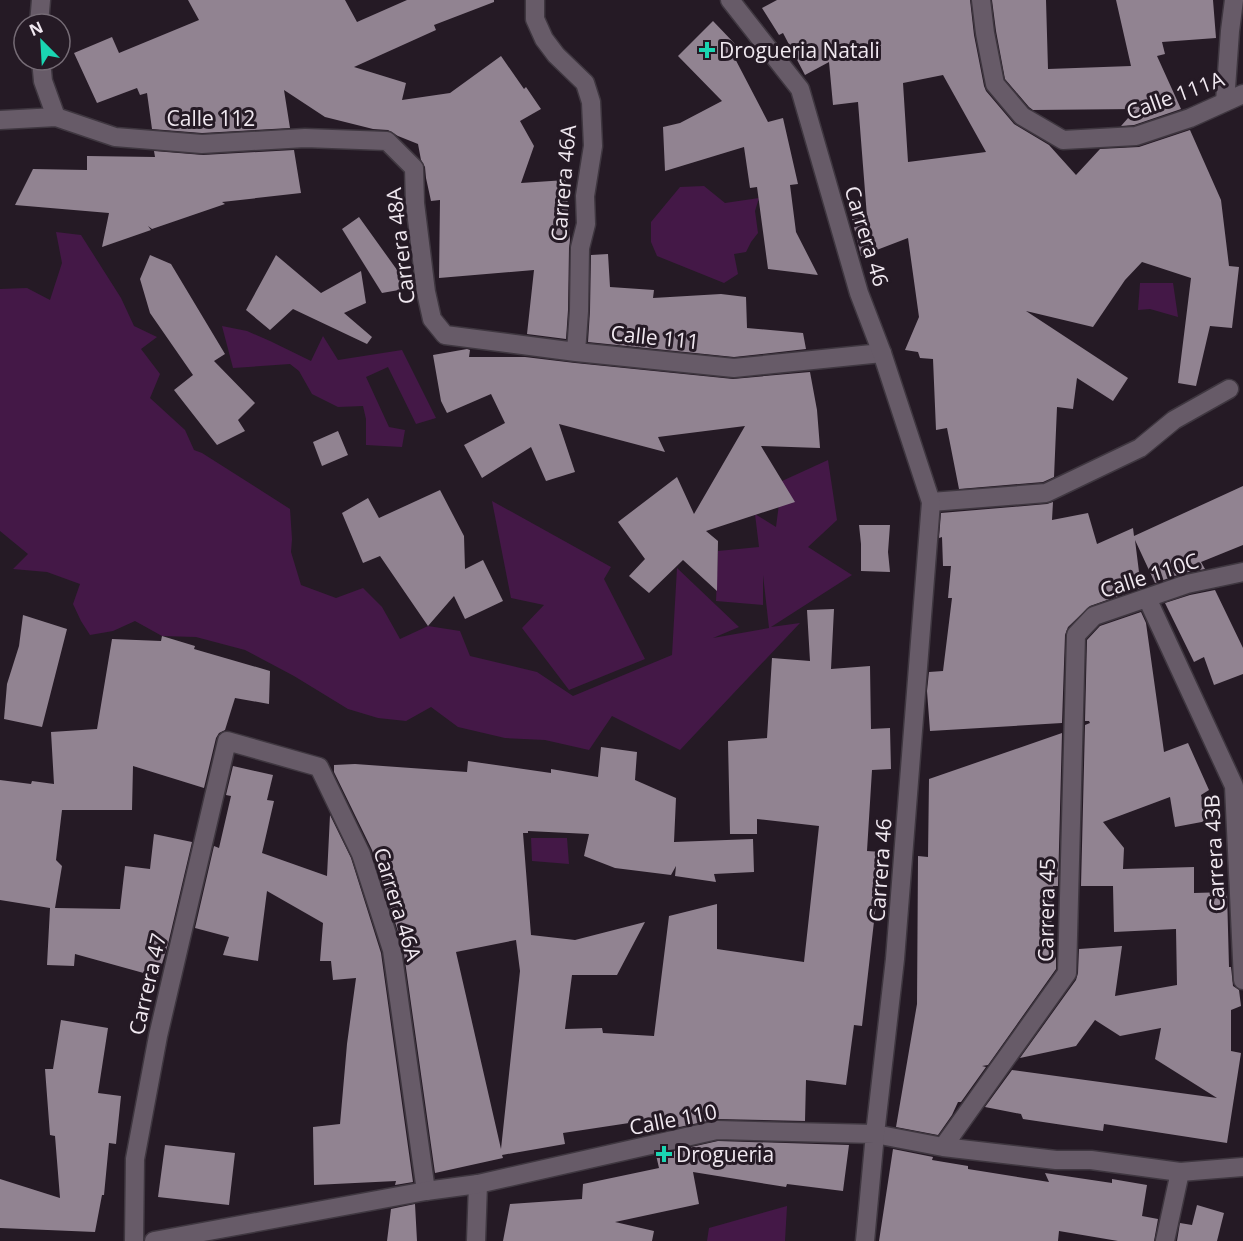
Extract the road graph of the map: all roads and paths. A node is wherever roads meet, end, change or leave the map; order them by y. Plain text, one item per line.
1 (535, 0) edge
2 (730, 0) edge
3 (981, 0) edge
4 (1234, 0) edge
5 (42, 72) edge
6 (1243, 94) edge
7 (1225, 102) junction
8 (56, 117) junction
9 (0, 120) edge
10 (414, 168) joint
11 (432, 319) joint
12 (576, 352) junction
13 (882, 353) junction
14 (1229, 389) dead end
15 (931, 502) junction
16 (1243, 572) edge
17 (1147, 598) junction
18 (1076, 634) joint
19 (227, 741) joint
20 (1242, 937) edge
21 (1243, 980) edge
22 (875, 1134) junction
23 (943, 1147) junction
24 (1243, 1167) edge
25 (1180, 1172) junction
26 (478, 1184) junction
27 (426, 1191) junction
28 (134, 1241) edge
29 (154, 1241) edge
30 (476, 1241) edge
31 (865, 1241) edge
32 (1165, 1241) edge

1 - 12 street, Carrera 46A
2 - 13 street, Carrera 46
3 - 7 street, Calle 111A
4 - 7 street
5 - 8 street
6 - 7 street, Calle 111A
8 - 9 street, Calle 112
8 - 10 street, Calle 112
10 - 11 street, Carrera 48A
11 - 12 street, Calle 111
12 - 13 street, Calle 111
13 - 15 street, Carrera 46
14 - 15 street
15 - 22 street, Carrera 46
16 - 17 street, Calle 110C
17 - 18 street, Calle 110C
17 - 20 street, Carrera 43B
18 - 23 street, Carrera 45
19 - 27 street, Carrera 46A
19 - 28 street, Carrera 47
20 - 21 street, Carrera 43B
22 - 23 street, Calle 110
22 - 26 street, Calle 110
22 - 31 street, Carrera 46
23 - 25 street, Calle 110
24 - 25 street, Calle 110
25 - 32 street
26 - 27 street, Calle 110
26 - 30 street
27 - 29 street, Calle 110

